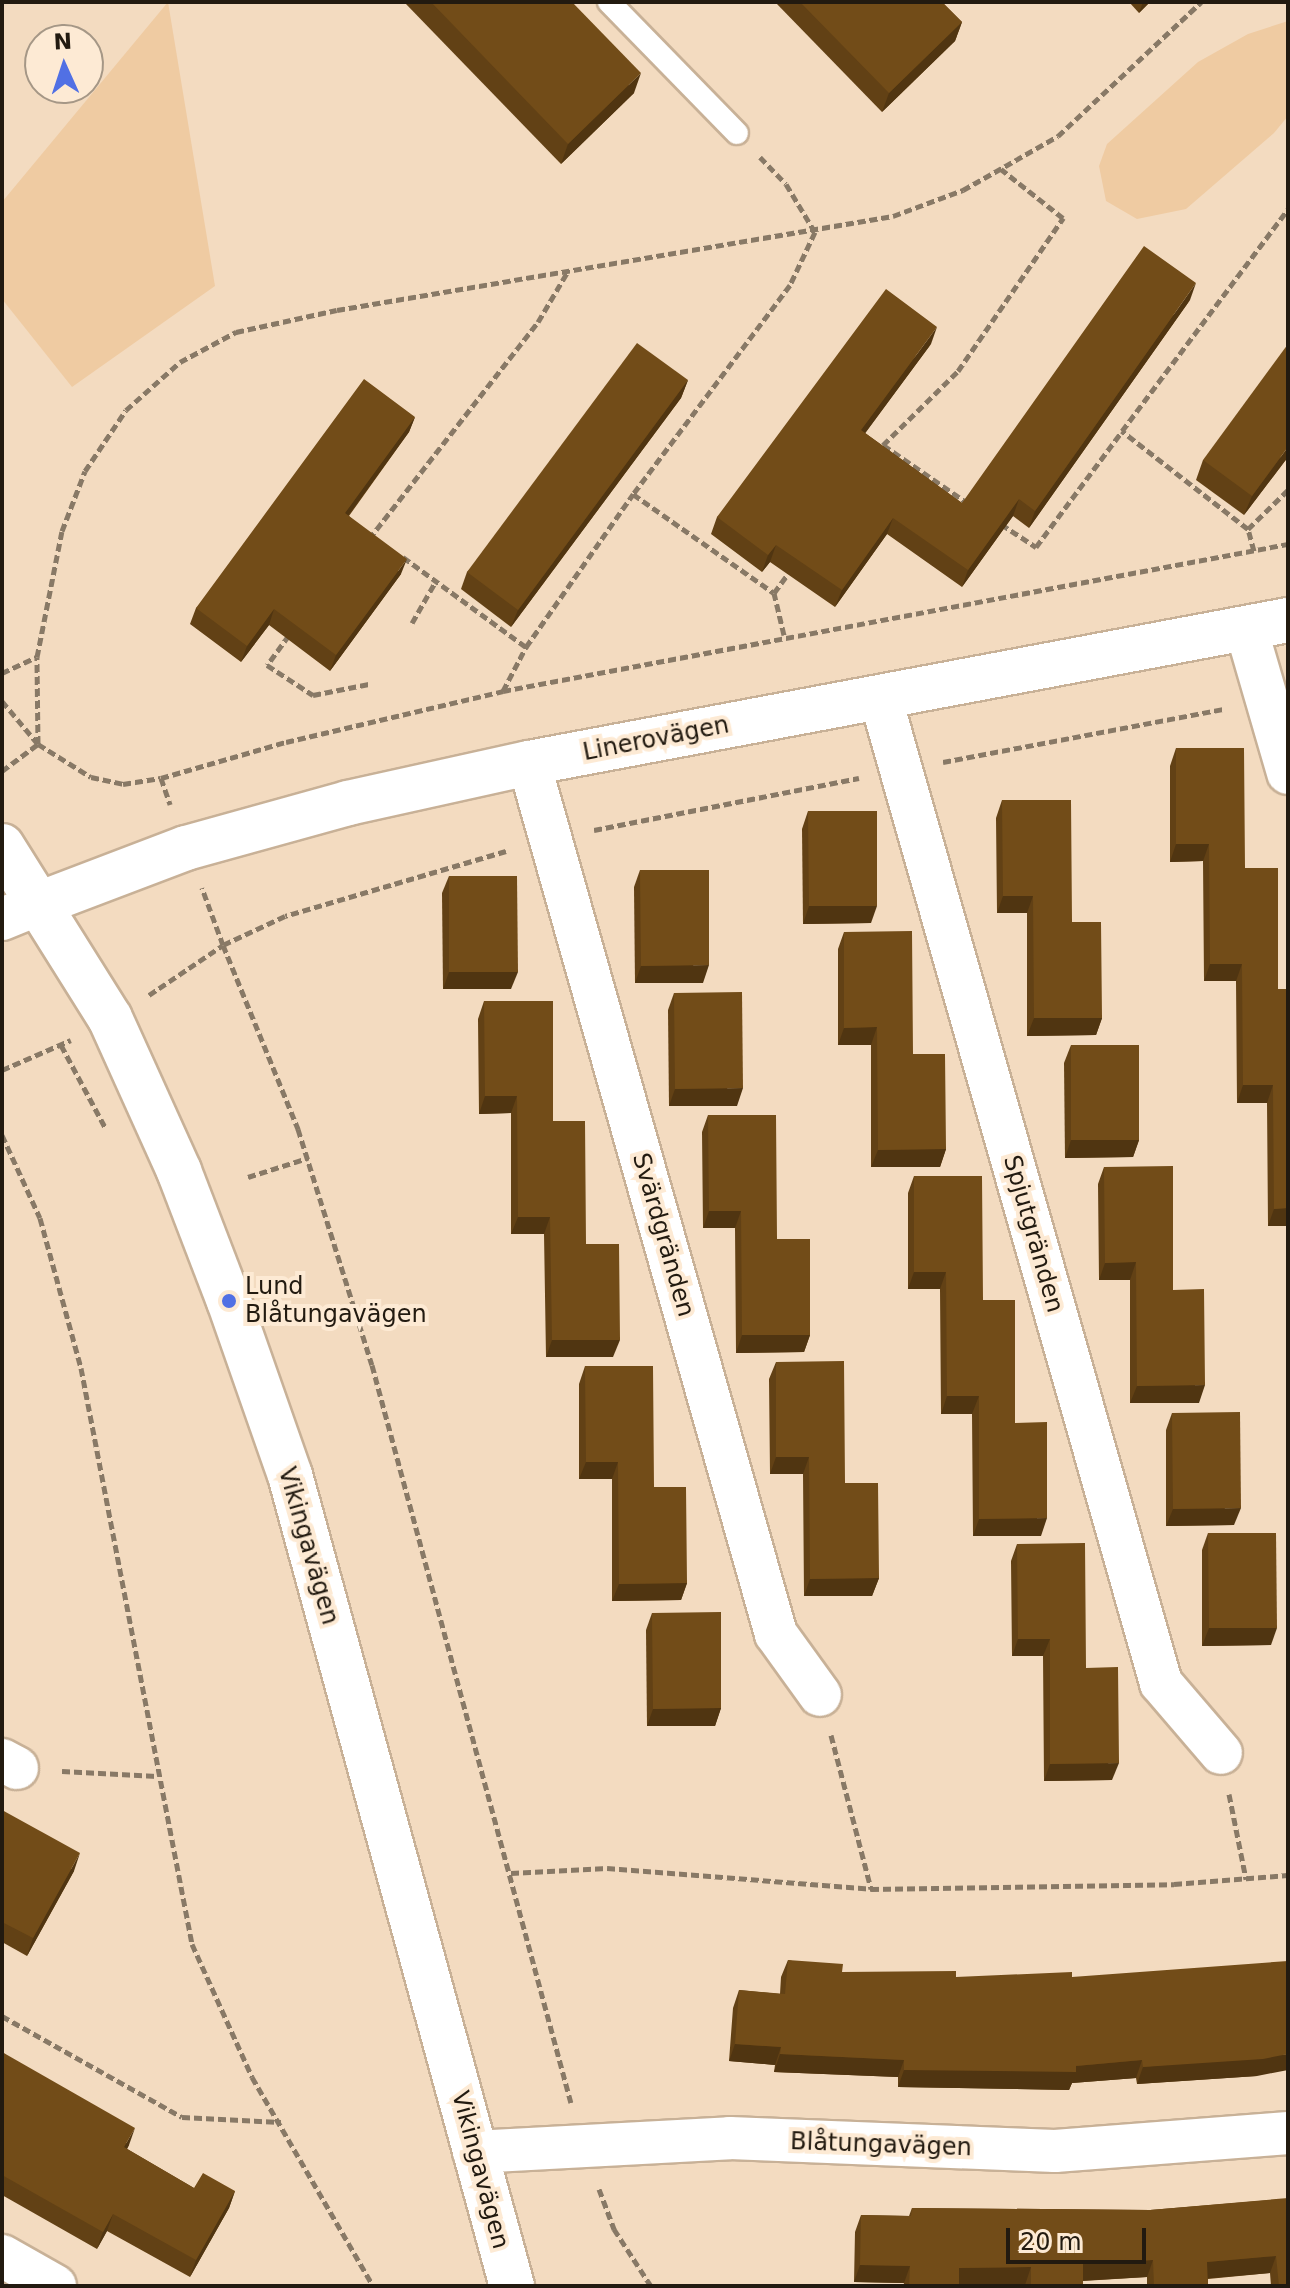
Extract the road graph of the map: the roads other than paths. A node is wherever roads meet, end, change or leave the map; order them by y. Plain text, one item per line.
1 (609, 2) edge
2 (737, 133) road end
3 (1288, 620) edge
4 (1246, 628) junction
5 (880, 696) junction
6 (529, 763) junction
7 (1288, 773) edge
8 (2, 846) edge
9 (19, 912) edge
10 (820, 1695) road end
11 (1221, 1753) road end
12 (1288, 2133) edge
13 (474, 2152) junction
14 (2, 2256) edge
15 (55, 2286) edge
16 (512, 2286) edge

1 - 2 lane
3 - 4 street, Linerovägen
4 - 5 street, Linerovägen
4 - 7 street
5 - 6 street, Linerovägen
5 - 11 street, Spjutgränden
6 - 9 street, Linerovägen
6 - 10 street, Svärdgränden
8 - 9 street, Vikingavägen
9 - 13 street, Vikingavägen
12 - 13 street, Blåtungavägen
13 - 16 street, Vikingavägen
14 - 15 street

